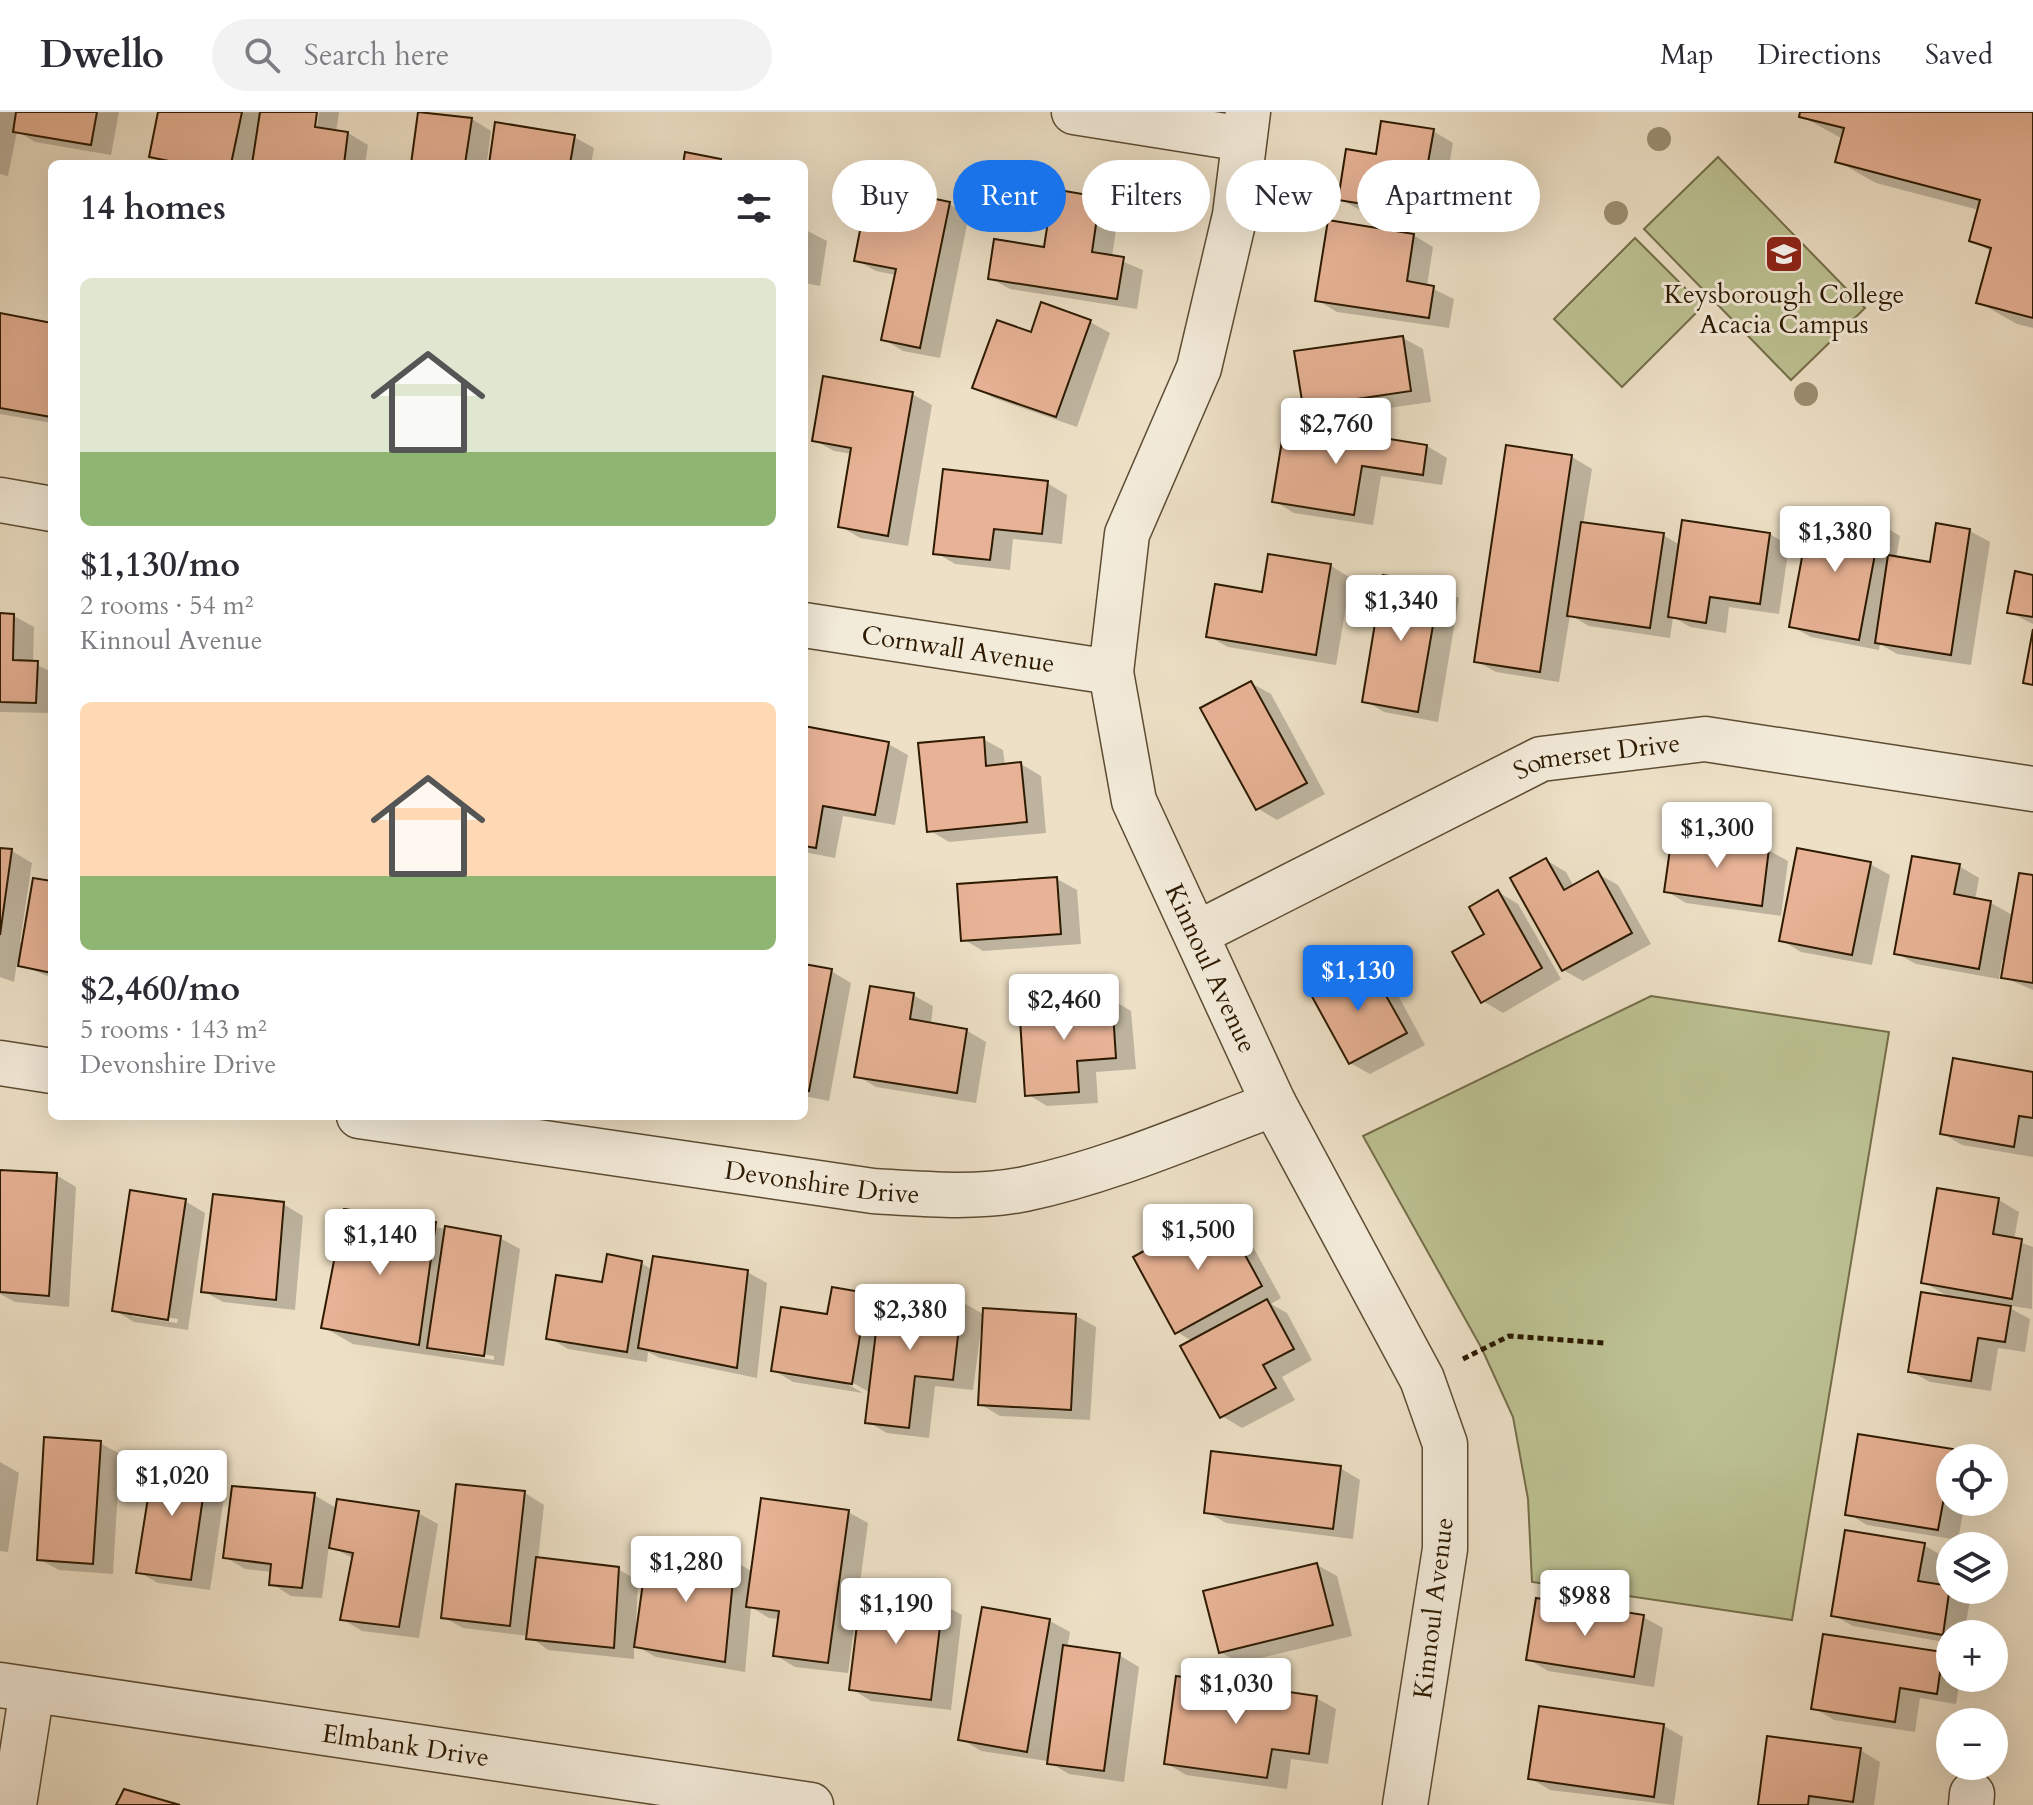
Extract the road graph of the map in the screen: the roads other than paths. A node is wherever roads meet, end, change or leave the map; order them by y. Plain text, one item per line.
1 (1074, 112) edge
2 (1246, 126) edge
3 (0, 500) edge
4 (48, 508) edge
5 (808, 626) edge
6 (1111, 672) junction
7 (2033, 789) edge
8 (1198, 933) junction
9 (0, 1063) edge
10 (48, 1070) edge
11 (1274, 1104) junction
12 (386, 1120) edge
13 (16, 1688) edge
14 (616, 1789) edge
15 (14, 1805) edge
16 (811, 1805) edge
17 (1405, 1805) edge

1 - 2 street
2 - 6 street, Kinnoul Avenue
3 - 4 street
5 - 6 street, Cornwall Avenue
6 - 8 street, Kinnoul Avenue
7 - 8 street, Somerset Drive
8 - 11 street, Kinnoul Avenue
9 - 10 street
11 - 12 street, Devonshire Drive
11 - 17 street, Kinnoul Avenue
13 - 14 street, Elmbank Drive
13 - 15 street
14 - 16 street, Elmbank Drive

